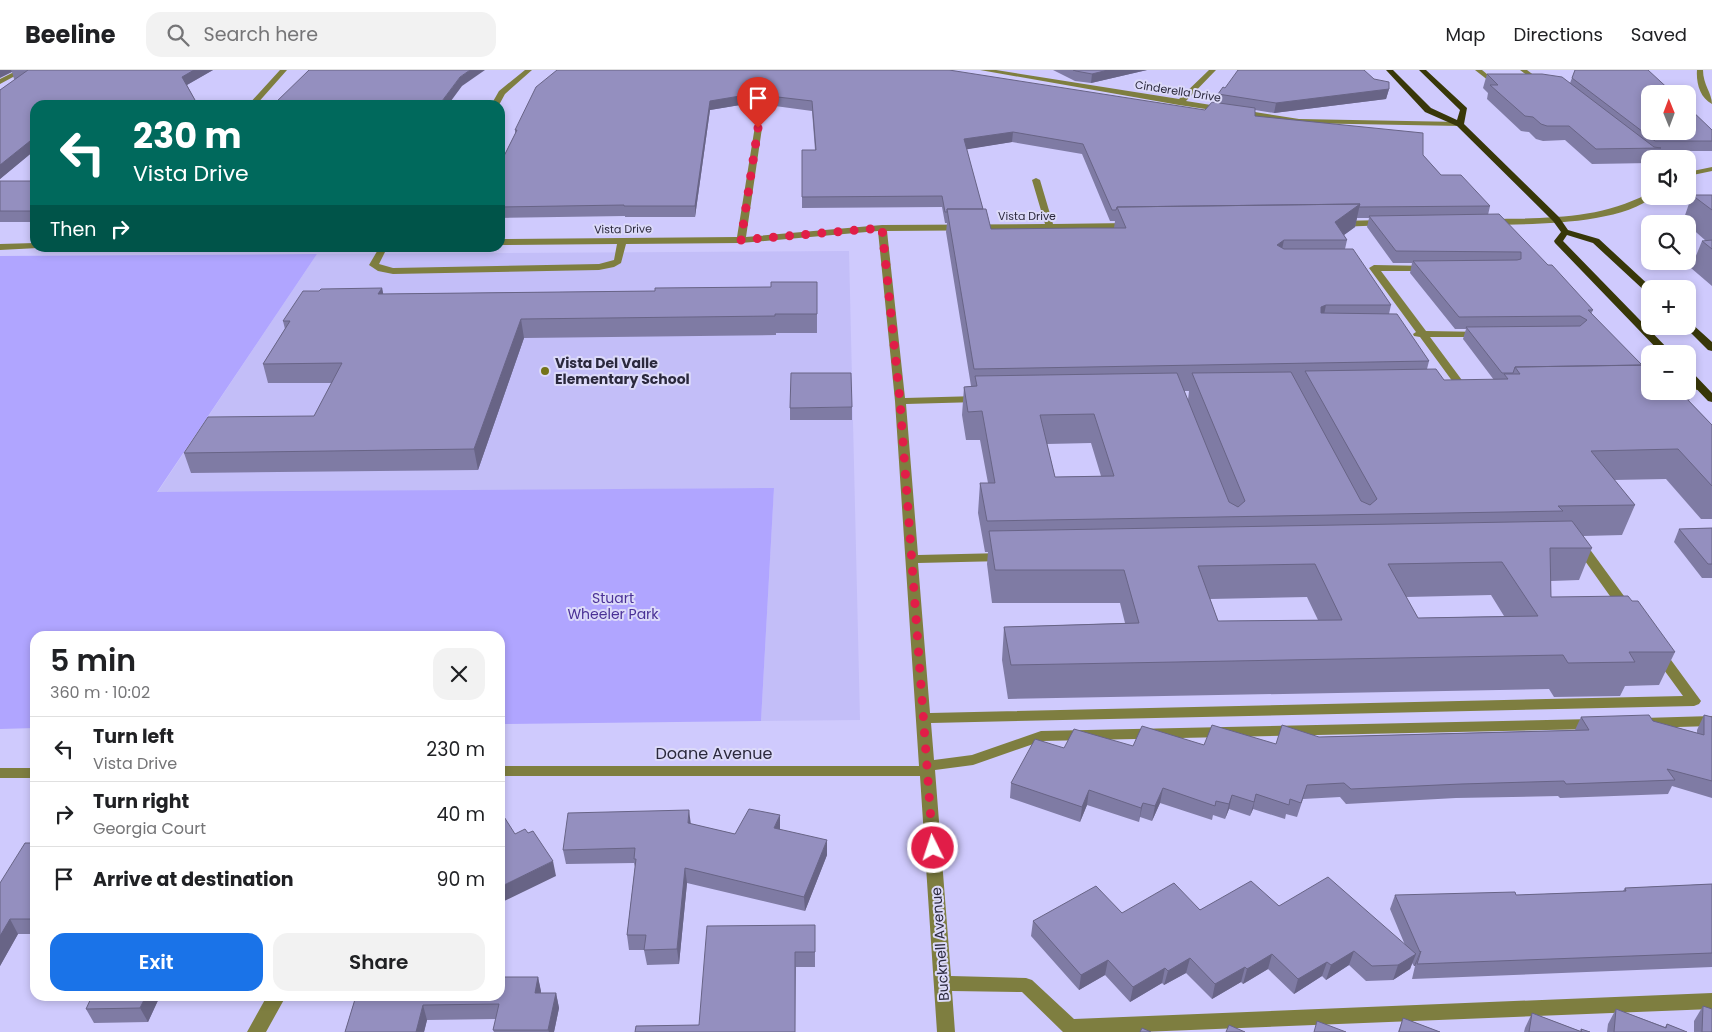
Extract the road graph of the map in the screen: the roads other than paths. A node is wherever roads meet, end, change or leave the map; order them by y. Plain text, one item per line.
1 (23, 70) edge
2 (284, 70) edge
3 (529, 70) edge
4 (983, 70) edge
5 (1213, 70) edge
6 (1389, 70) edge
7 (1422, 70) edge
8 (1478, 70) edge
9 (1523, 70) edge
10 (1700, 70) edge
11 (0, 82) edge
12 (1529, 82) edge
13 (1538, 82) junction
14 (1511, 83) edge
15 (1550, 84) edge
16 (257, 100) edge
17 (498, 100) edge
18 (1712, 102) edge
19 (1179, 103) junction
20 (1460, 124) junction
21 (758, 128) dead end
22 (1712, 169) edge
23 (1696, 172) edge
24 (1036, 180) dead end
25 (1641, 201) edge
26 (1556, 219) junction
27 (1476, 222) edge
28 (1397, 223) edge
29 (1327, 224) edge
30 (1139, 226) edge
31 (1050, 227) junction
32 (882, 228) junction
33 (1565, 232) junction
34 (741, 240) junction
35 (622, 241) junction
36 (505, 242) edge
37 (30, 246) edge
38 (0, 247) edge
39 (381, 252) edge
40 (1433, 268) edge
41 (1641, 283) edge
42 (1696, 333) edge
43 (1423, 334) junction
44 (1490, 334) edge
45 (1404, 335) edge
46 (1659, 345) edge
47 (1712, 348) edge
48 (1696, 383) edge
49 (1696, 387) edge
50 (1700, 387) junction
51 (1465, 391) edge
52 (990, 399) edge
53 (1712, 399) edge
54 (900, 401) junction
55 (1562, 548) edge
56 (1012, 557) edge
57 (912, 558) junction
58 (1635, 620) edge
59 (1653, 644) edge
60 (924, 718) junction
61 (1712, 721) edge
62 (1624, 723) edge
63 (1604, 724) edge
64 (928, 768) junction
65 (505, 770) edge
66 (0, 773) edge
67 (30, 773) edge
68 (942, 983) junction
69 (274, 1001) edge
70 (1712, 1001) edge
71 (1068, 1029) edge
72 (256, 1032) edge
73 (946, 1032) edge

1 - 11 street
2 - 16 street
3 - 17 street
4 - 19 street, Cinderella Drive
5 - 19 street
6 - 20 main road
7 - 20 main road
8 - 14 street
9 - 13 street
10 - 18 street
12 - 13 street
13 - 15 street
19 - 20 street, Cinderella Drive
20 - 26 main road
21 - 34 street
22 - 23 street
24 - 31 street
25 - 26 street
26 - 27 street
26 - 33 main road
28 - 29 street
30 - 31 street, Vista Drive
31 - 32 street, Vista Drive
32 - 34 street, Vista Drive
32 - 54 street, Bucknell Avenue
33 - 41 main road
33 - 46 main road
34 - 35 street, Vista Drive
35 - 36 street, Vista Drive
35 - 39 street
37 - 38 street
40 - 43 street
42 - 47 main road
43 - 44 street
43 - 45 street
43 - 51 street
48 - 50 main road
49 - 50 street
50 - 53 main road
52 - 54 street
54 - 57 street, Bucknell Avenue
55 - 58 street
56 - 57 street
57 - 60 street, Bucknell Avenue
59 - 60 street
60 - 64 street, Bucknell Avenue
61 - 62 street
63 - 64 street, Doane Avenue
64 - 65 street, Doane Avenue
64 - 68 street, Bucknell Avenue
66 - 67 street
68 - 71 street
68 - 73 street, Bucknell Avenue
69 - 72 street
70 - 71 street

